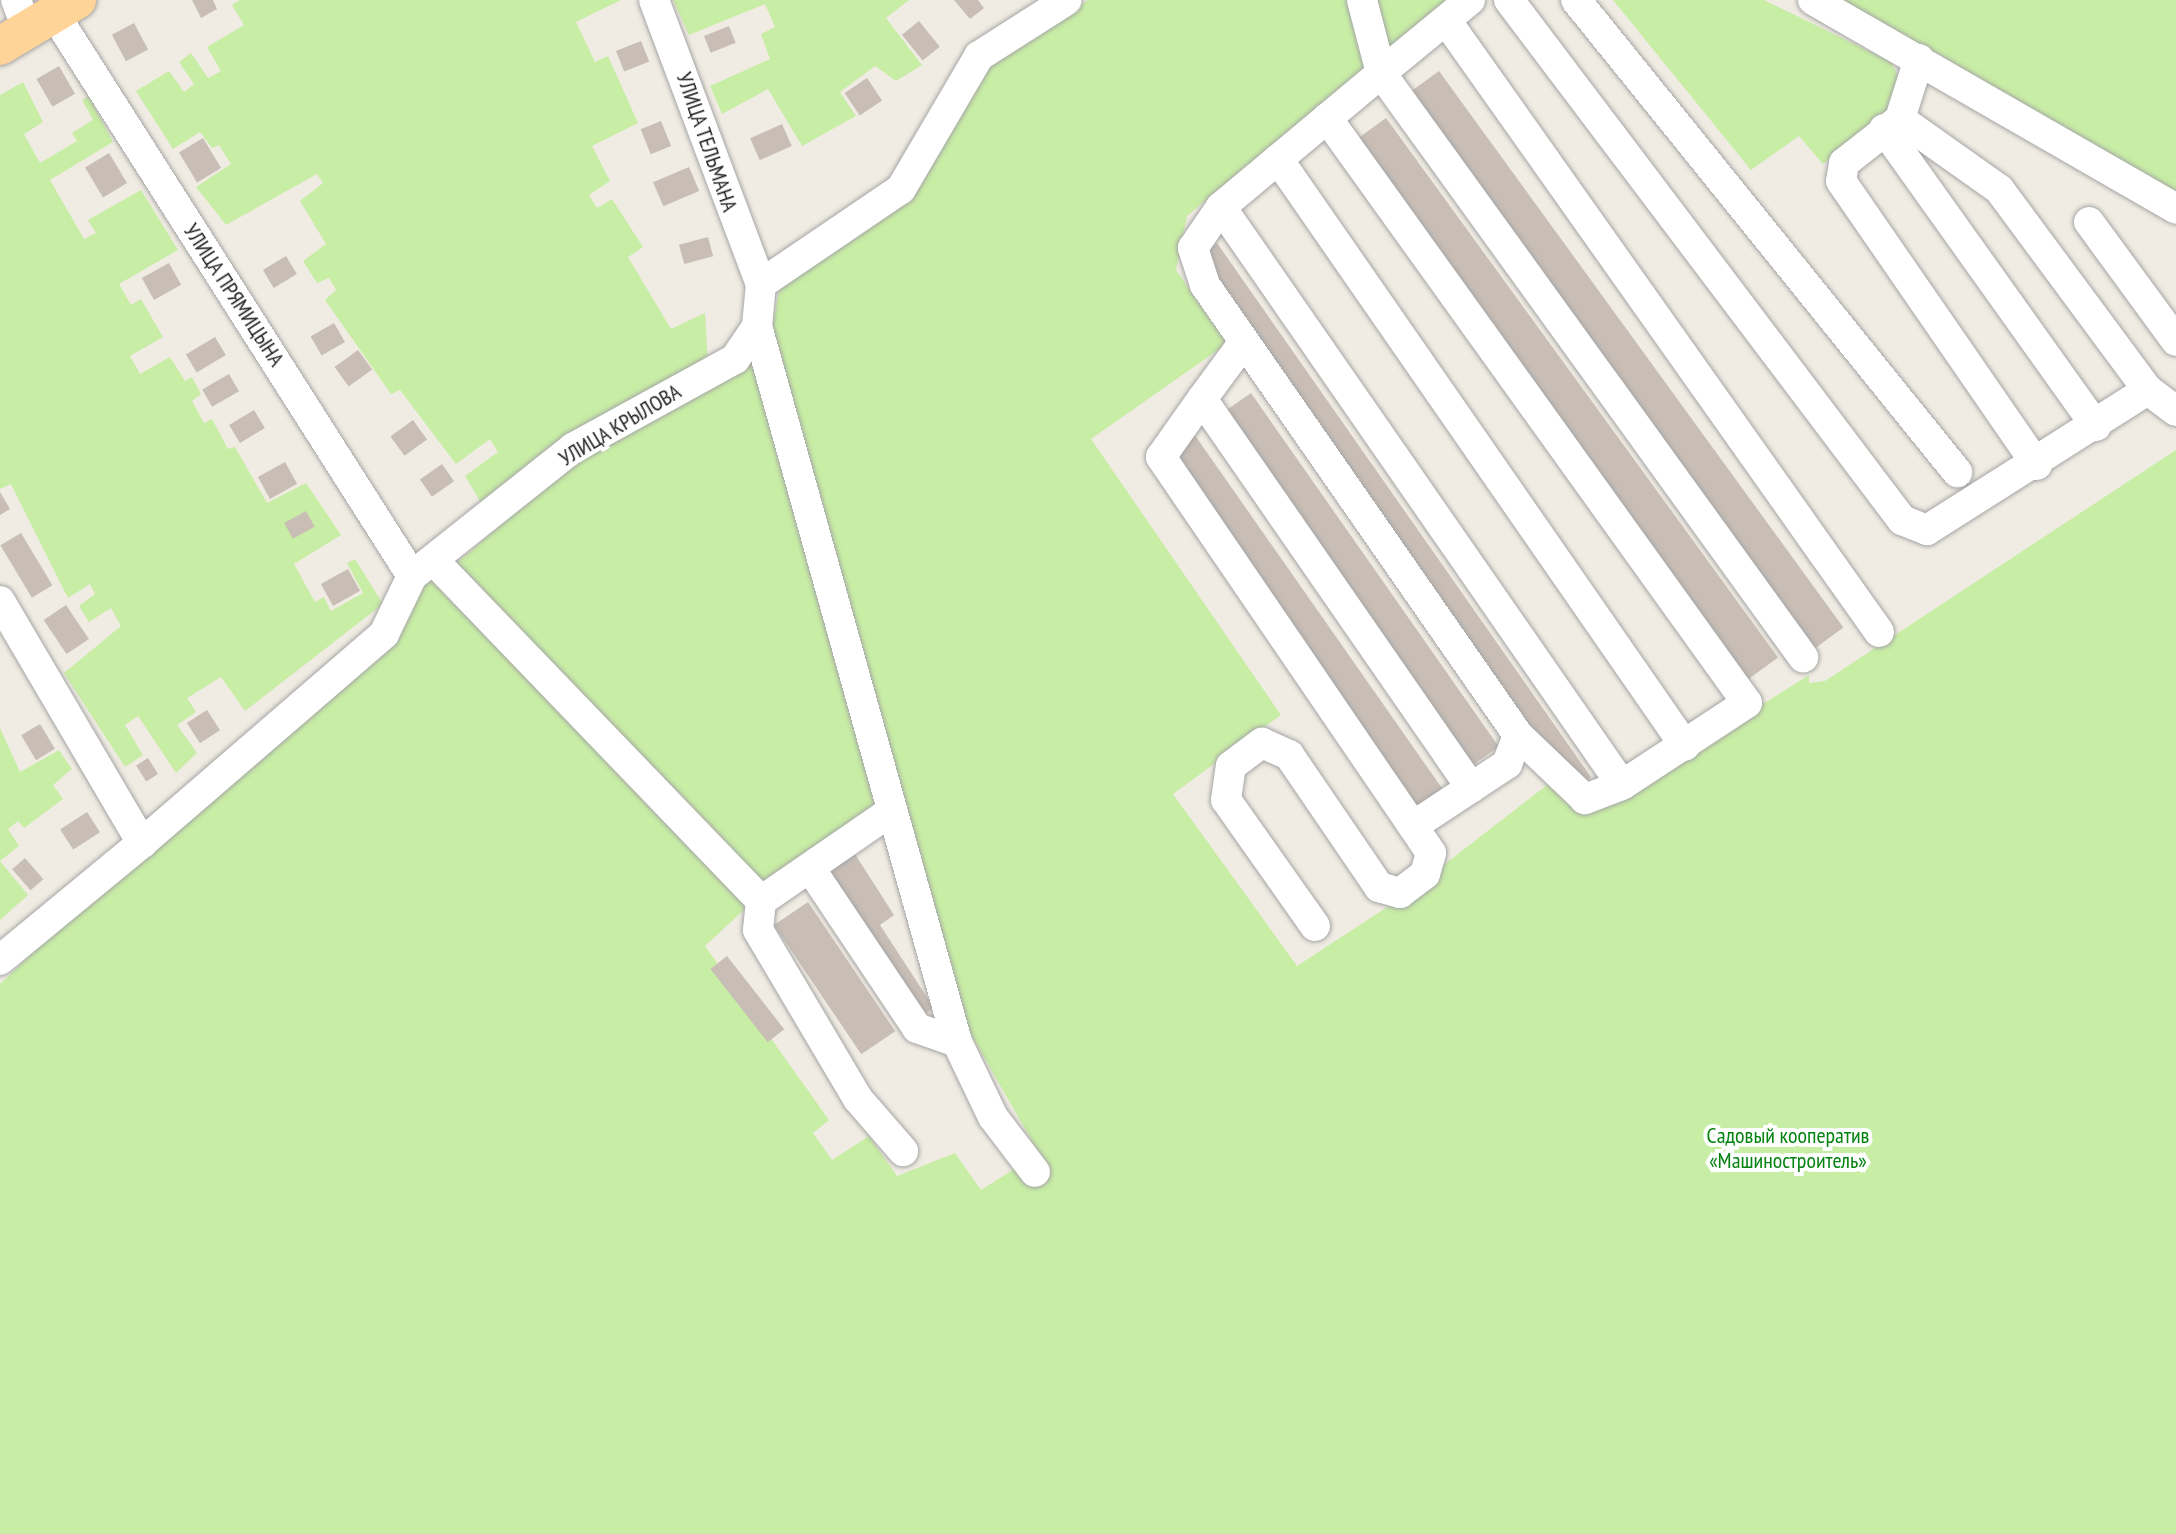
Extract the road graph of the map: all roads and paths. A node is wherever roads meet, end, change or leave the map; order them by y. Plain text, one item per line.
1 (654, 0) edge
2 (1067, 0) edge
3 (1362, 0) edge
4 (1470, 0) edge
5 (1509, 0) edge
6 (1576, 0) edge
7 (1813, 0) edge
8 (35, 19) edge
9 (1448, 23) junction
10 (1919, 59) junction
11 (1381, 73) junction
12 (1327, 118) junction
13 (1892, 124) junction
14 (1278, 159) junction
15 (1221, 207) junction
16 (2176, 209) edge
17 (2089, 222) dead end
18 (761, 284) junction
19 (757, 326) junction
20 (2176, 341) edge
21 (1244, 342) junction
22 (2148, 390) junction
23 (1202, 399) junction
24 (2176, 411) edge
25 (2096, 426) junction
26 (2037, 465) junction
27 (1957, 472) dead end
28 (424, 569) junction
29 (0, 601) edge
30 (1879, 632) dead end
31 (1803, 657) dead end
32 (1518, 735) junction
33 (1685, 746) junction
34 (1622, 785) junction
35 (1471, 788) junction
36 (890, 812) junction
37 (1413, 826) junction
38 (142, 843) junction
39 (812, 871) junction
40 (761, 901) junction
41 (1315, 926) dead end
42 (0, 960) edge
43 (957, 1042) junction
44 (903, 1151) dead end
45 (1035, 1172) dead end

1 - 18 street, УЛИЦА ТЕЛЬМАНА
2 - 18 street
3 - 11 street
4 - 9 street
5 - 26 street
6 - 27 street
7 - 10 street
8 - 28 street, УЛИЦА ПРЯМИЦЫНА
9 - 11 street
9 - 30 street
10 - 13 street
10 - 16 street
11 - 12 street
11 - 31 street
12 - 14 street
12 - 33 street
13 - 22 street
13 - 25 street
13 - 26 street
14 - 15 street
14 - 33 street
15 - 21 street
15 - 34 street
17 - 20 street
18 - 19 street, УЛИЦА КРЫЛОВА
19 - 28 street, УЛИЦА КРЫЛОВА
19 - 36 street
21 - 23 street
21 - 32 street
22 - 24 street
22 - 25 street
23 - 35 street
23 - 37 street
25 - 26 street
28 - 38 street, УЛИЦА КРЫЛОВА
28 - 40 street, УЛИЦА ПРЯМИЦЫНА
29 - 38 street
32 - 34 street
32 - 35 street
33 - 34 street
35 - 37 street
36 - 39 street
36 - 43 street
37 - 41 street
38 - 42 street, УЛИЦА КРЫЛОВА
39 - 40 street
39 - 43 street
40 - 44 street
43 - 45 street

